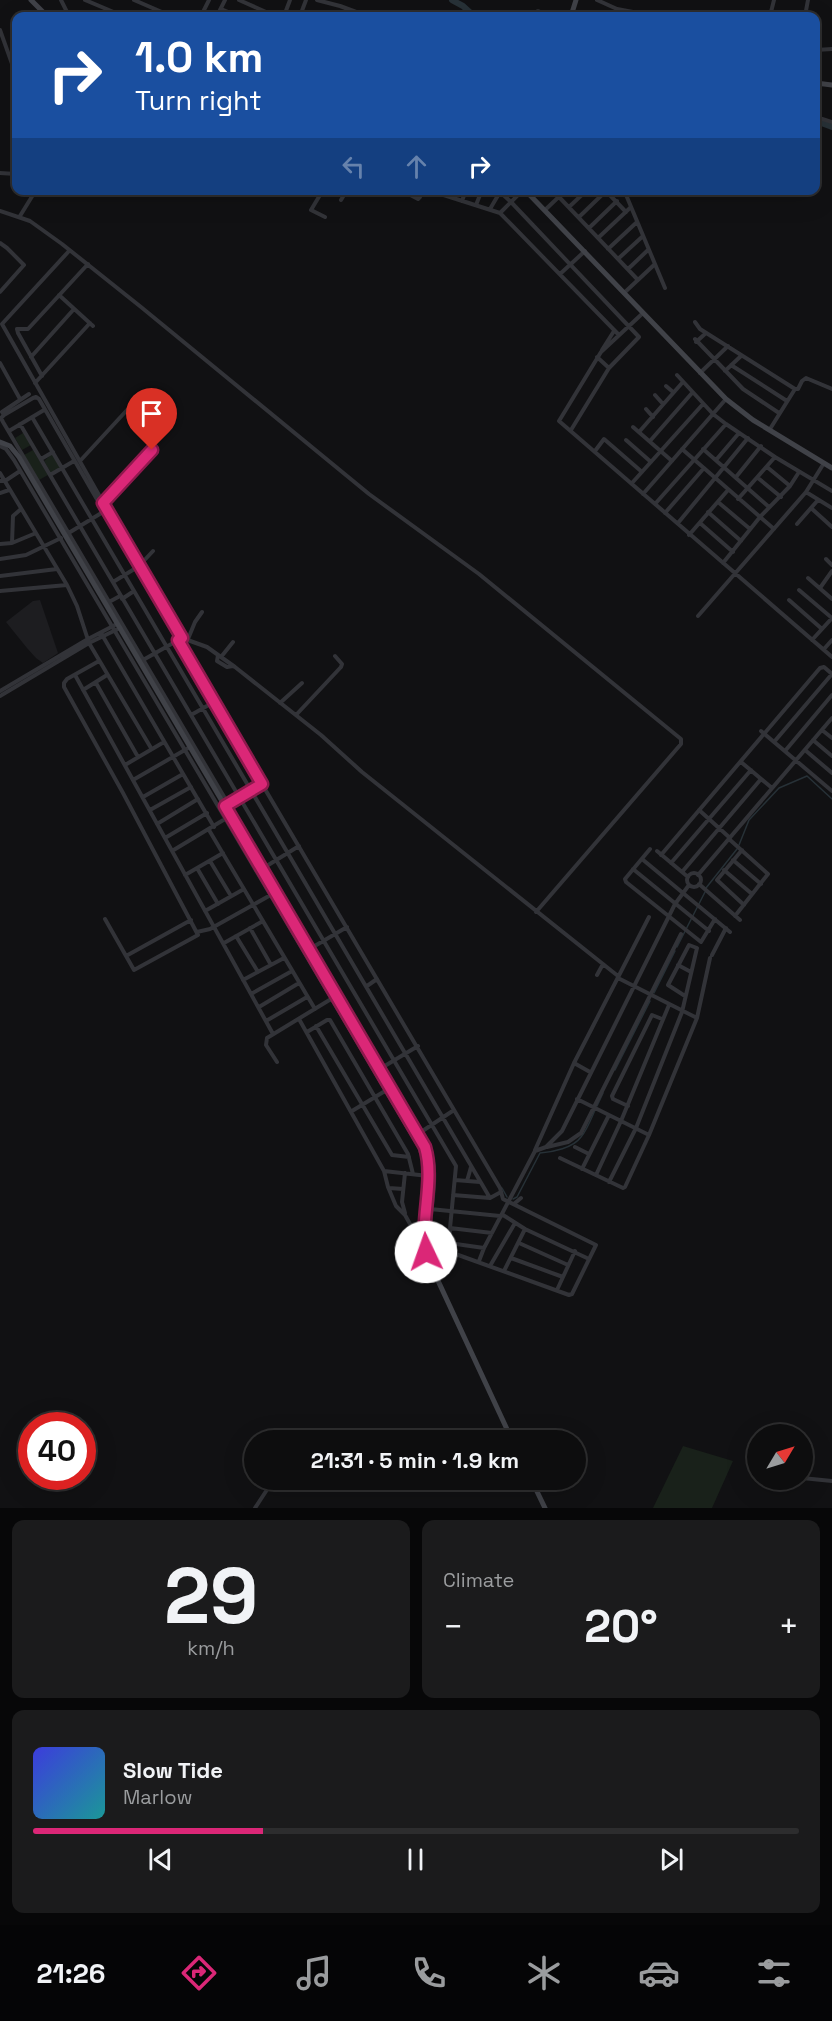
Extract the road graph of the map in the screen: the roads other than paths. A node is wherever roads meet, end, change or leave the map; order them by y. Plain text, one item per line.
1 (31, 0) edge
2 (88, 0) edge
3 (134, 0) edge
4 (225, 0) edge
5 (239, 0) edge
6 (306, 0) edge
7 (317, 0) edge
8 (597, 0) edge
9 (221, 9) junction
10 (302, 10) joint
11 (43, 12) edge
12 (114, 12) edge
13 (162, 12) edge
14 (219, 12) edge
15 (228, 12) edge
16 (266, 12) edge
17 (308, 12) edge
18 (356, 12) edge
19 (633, 12) edge
20 (0, 30) edge
21 (12, 64) edge
22 (33, 195) edge
23 (320, 195) edge
24 (344, 195) edge
25 (444, 195) edge
26 (464, 195) edge
27 (480, 195) edge
28 (497, 195) edge
29 (503, 195) edge
30 (519, 195) edge
31 (529, 195) edge
32 (582, 195) edge
33 (603, 195) edge
34 (611, 195) edge
35 (626, 195) edge
36 (449, 197) joint
37 (559, 197) joint
38 (341, 200) dead end
39 (462, 201) junction
40 (616, 201) junction
41 (511, 202) junction
42 (476, 205) junction
43 (569, 207) junction
44 (631, 207) junction
45 (490, 209) junction
46 (544, 210) junction
47 (0, 211) edge
48 (626, 212) junction
49 (500, 213) junction
50 (20, 216) junction
51 (325, 217) dead end
52 (579, 217) junction
53 (637, 222) junction
54 (589, 228) junction
55 (643, 236) junction
56 (598, 238) junction
57 (0, 243) edge
58 (609, 249) junction
59 (648, 250) junction
60 (69, 251) junction
61 (585, 251) junction
62 (619, 258) junction
63 (88, 264) junction
64 (571, 264) junction
65 (655, 264) junction
66 (628, 269) junction
67 (560, 274) junction
68 (638, 280) junction
69 (665, 288) dead end
70 (0, 292) edge
71 (624, 293) junction
72 (59, 295) junction
73 (74, 309) junction
74 (643, 313) junction
75 (695, 322) dead end
76 (629, 325) junction
77 (614, 331) junction
78 (706, 333) junction
79 (619, 335) junction
80 (728, 346) junction
81 (601, 352) junction
82 (741, 356) junction
83 (31, 357) junction
84 (597, 357) junction
85 (714, 360) junction
86 (0, 363) edge
87 (731, 365) junction
88 (609, 368) junction
89 (725, 372) junction
90 (700, 374) junction
91 (677, 375) dead end
92 (42, 376) junction
93 (35, 383) junction
94 (682, 383) junction
95 (666, 386) dead end
96 (795, 389) junction
97 (832, 389) edge
98 (673, 393) junction
99 (692, 393) junction
100 (28, 394) dead end
101 (655, 395) dead end
102 (139, 397) dead end
103 (20, 399) junction
104 (726, 399) junction
105 (787, 401) junction
106 (663, 404) junction
107 (703, 404) junction
108 (646, 409) dead end
109 (45, 410) junction
110 (2, 413) edge
111 (779, 413) junction
112 (713, 414) junction
113 (32, 417) junction
114 (653, 417) junction
115 (20, 424) junction
116 (726, 424) junction
117 (633, 427) dead end
118 (770, 429) junction
119 (571, 430) junction
120 (9, 431) junction
121 (639, 432) junction
122 (739, 433) junction
123 (748, 438) junction
124 (626, 440) dead end
125 (650, 441) junction
126 (0, 444) edge
127 (761, 446) junction
128 (682, 449) junction
129 (702, 449) junction
130 (152, 450) dead end
131 (662, 450) junction
132 (595, 451) junction
133 (53, 452) junction
134 (775, 457) junction
135 (41, 459) junction
136 (693, 460) junction
137 (716, 460) junction
138 (74, 461) junction
139 (80, 461) junction
140 (672, 461) junction
141 (651, 462) junction
142 (824, 463) junction
143 (724, 466) junction
144 (767, 467) junction
145 (704, 468) junction
146 (832, 468) edge
147 (62, 469) junction
148 (21, 471) junction
149 (642, 472) junction
150 (799, 472) junction
151 (0, 473) edge
152 (50, 475) junction
153 (735, 477) junction
154 (715, 478) junction
155 (758, 478) junction
156 (814, 480) junction
157 (2, 481) edge
158 (632, 483) junction
159 (790, 486) junction
160 (748, 488) junction
161 (9, 490) junction
162 (728, 490) junction
163 (832, 491) edge
164 (806, 492) junction
165 (0, 493) edge
166 (643, 494) junction
167 (781, 496) junction
168 (738, 499) junction
169 (818, 500) junction
170 (718, 502) junction
171 (103, 503) junction
172 (655, 504) junction
173 (769, 507) junction
174 (811, 508) junction
175 (832, 508) edge
176 (21, 509) junction
177 (103, 512) junction
178 (708, 512) junction
179 (666, 513) junction
180 (760, 517) junction
181 (91, 518) junction
182 (700, 523) junction
183 (678, 524) junction
184 (797, 524) dead end
185 (79, 527) junction
186 (832, 527) edge
187 (750, 529) junction
188 (774, 529) junction
189 (36, 533) junction
190 (690, 535) junction
191 (64, 536) junction
192 (741, 541) junction
193 (12, 543) junction
194 (0, 544) edge
195 (44, 548) junction
196 (153, 551) dead end
197 (733, 552) junction
198 (0, 559) edge
199 (826, 559) dead end
200 (723, 563) junction
201 (832, 566) edge
202 (138, 567) junction
203 (57, 569) junction
204 (832, 571) edge
205 (735, 573) junction
206 (124, 575) junction
207 (0, 576) edge
208 (808, 578) dead end
209 (112, 582) junction
210 (67, 585) junction
211 (820, 588) junction
212 (799, 590) dead end
213 (0, 591) edge
214 (134, 591) junction
215 (121, 597) junction
216 (832, 599) edge
217 (789, 600) dead end
218 (109, 602) junction
219 (202, 612) dead end
220 (698, 616) dead end
221 (832, 617) edge
222 (116, 627) junction
223 (822, 629) junction
224 (102, 635) junction
225 (180, 639) junction
226 (189, 639) junction
227 (812, 640) junction
228 (832, 640) edge
229 (89, 641) junction
230 (233, 642) dead end
231 (166, 646) junction
232 (824, 650) junction
233 (154, 654) junction
234 (219, 656) junction
235 (335, 656) dead end
236 (832, 657) edge
237 (143, 660) junction
238 (99, 661) junction
239 (832, 674) edge
240 (75, 675) junction
241 (107, 675) junction
242 (96, 683) junction
243 (302, 683) dead end
244 (83, 690) junction
245 (0, 691) edge
246 (832, 695) edge
247 (0, 696) edge
248 (214, 702) junction
249 (280, 703) junction
250 (203, 708) junction
251 (191, 715) junction
252 (296, 716) junction
253 (831, 720) edge
254 (822, 730) junction
255 (762, 732) junction
256 (832, 738) edge
257 (813, 740) junction
258 (164, 742) junction
259 (774, 742) junction
260 (152, 748) junction
261 (188, 749) junction
262 (805, 750) junction
263 (785, 751) junction
264 (832, 756) edge
265 (138, 757) junction
266 (172, 757) junction
267 (796, 761) junction
268 (741, 762) junction
269 (125, 765) junction
270 (751, 770) junction
271 (832, 773) edge
272 (183, 774) junction
273 (761, 779) junction
274 (133, 780) junction
275 (262, 784) junction
276 (191, 787) junction
277 (772, 788) junction
278 (252, 791) junction
279 (832, 791) edge
280 (143, 797) junction
281 (239, 798) junction
282 (198, 799) junction
283 (226, 805) junction
284 (150, 810) junction
285 (699, 810) junction
286 (207, 813) junction
287 (227, 817) junction
288 (709, 819) junction
289 (158, 824) junction
290 (214, 827) junction
291 (719, 828) junction
292 (209, 830) junction
293 (165, 838) junction
294 (730, 838) junction
295 (299, 846) junction
296 (739, 848) junction
297 (650, 849) dead end
298 (172, 851) junction
299 (657, 851) dead end
300 (223, 853) junction
301 (287, 854) junction
302 (661, 855) junction
303 (642, 859) junction
304 (276, 860) junction
305 (733, 860) junction
306 (210, 861) junction
307 (671, 863) junction
308 (265, 867) junction
309 (197, 868) junction
310 (633, 869) junction
311 (724, 870) junction
312 (682, 872) junction
313 (185, 875) junction
314 (698, 875) junction
315 (688, 877) junction
316 (699, 884) junction
317 (761, 884) junction
318 (689, 885) junction
319 (244, 889) junction
320 (683, 893) junction
321 (273, 894) junction
322 (752, 894) junction
323 (231, 896) junction
324 (675, 903) junction
325 (218, 904) junction
326 (253, 905) junction
327 (744, 905) junction
328 (205, 911) junction
329 (536, 912) junction
330 (669, 916) junction
331 (650, 917) dead end
332 (105, 919) dead end
333 (715, 919) junction
334 (190, 920) junction
335 (263, 921) junction
336 (214, 927) junction
337 (347, 927) junction
338 (250, 928) junction
339 (709, 931) junction
340 (197, 932) junction
341 (681, 934) dead end
342 (335, 935) junction
343 (236, 936) junction
344 (324, 941) junction
345 (224, 943) junction
346 (313, 947) junction
347 (125, 956) junction
348 (284, 958) junction
349 (603, 964) junction
350 (271, 965) junction
351 (678, 965) junction
352 (292, 971) junction
353 (258, 972) junction
354 (691, 972) junction
355 (597, 975) dead end
356 (618, 977) junction
357 (377, 979) junction
358 (243, 980) junction
359 (299, 983) junction
360 (367, 986) junction
361 (635, 986) junction
362 (251, 994) junction
363 (649, 995) junction
364 (685, 996) junction
365 (307, 997) junction
366 (333, 997) junction
367 (669, 1005) junction
368 (258, 1008) junction
369 (315, 1009) junction
370 (682, 1012) junction
371 (697, 1018) junction
372 (299, 1019) junction
373 (662, 1019) junction
374 (266, 1021) junction
375 (316, 1026) junction
376 (307, 1032) junction
377 (273, 1034) junction
378 (418, 1046) junction
379 (406, 1054) junction
380 (393, 1060) junction
381 (277, 1062) dead end
382 (574, 1062) junction
383 (383, 1066) junction
384 (590, 1072) junction
385 (385, 1092) junction
386 (375, 1097) junction
387 (577, 1099) junction
388 (363, 1104) junction
389 (628, 1106) junction
390 (593, 1107) junction
391 (454, 1110) junction
392 (352, 1111) junction
393 (609, 1115) junction
394 (443, 1117) junction
395 (621, 1121) junction
396 (431, 1125) junction
397 (636, 1128) junction
398 (421, 1132) junction
399 (649, 1135) junction
400 (546, 1147) junction
401 (575, 1147) dead end
402 (535, 1151) junction
403 (589, 1154) junction
404 (410, 1158) junction
405 (560, 1158) dead end
406 (471, 1166) junction
407 (582, 1168) junction
408 (384, 1171) junction
409 (405, 1173) junction
410 (413, 1174) junction
411 (426, 1175) junction
412 (596, 1175) junction
413 (455, 1179) junction
414 (467, 1181) junction
415 (481, 1182) junction
416 (609, 1182) junction
417 (388, 1188) junction
418 (403, 1189) junction
419 (502, 1191) junction
420 (453, 1195) junction
421 (490, 1198) junction
422 (521, 1198) dead end
423 (510, 1201) junction
424 (515, 1203) junction
425 (429, 1209) junction
426 (451, 1211) junction
427 (405, 1215) junction
428 (502, 1215) junction
429 (515, 1222) junction
430 (450, 1228) junction
431 (525, 1229) junction
432 (492, 1233) junction
433 (449, 1243) junction
434 (519, 1243) junction
435 (484, 1248) junction
436 (426, 1249) junction
437 (575, 1251) junction
438 (511, 1258) junction
439 (589, 1258) junction
440 (479, 1261) junction
441 (568, 1265) junction
442 (490, 1266) junction
443 (504, 1271) junction
444 (563, 1277) junction
445 (556, 1290) junction
446 (507, 1430) edge
447 (813, 1479) edge
448 (832, 1481) edge
449 (267, 1490) edge
450 (536, 1490) edge
451 (255, 1508) edge
452 (545, 1508) edge

1 - 11 street
2 - 12 street
3 - 13 street
4 - 9 street
5 - 16 street
6 - 10 street
7 - 18 street
8 - 19 street
9 - 14 street
9 - 15 street
10 - 17 street
20 - 21 street
22 - 50 street
23 - 51 street
24 - 38 street
25 - 36 street
26 - 39 street
27 - 42 street
28 - 45 street
29 - 41 street
30 - 41 street
31 - 46 street
32 - 43 street
33 - 52 street
34 - 40 street
35 - 44 street
36 - 39 street
37 - 43 street
37 - 46 street
39 - 42 street
40 - 48 street
40 - 54 street
41 - 49 street
41 - 64 street
42 - 45 street
43 - 52 street
44 - 48 street
44 - 53 street
45 - 49 street
46 - 61 street
47 - 50 street
48 - 56 street
49 - 67 street
50 - 60 street
52 - 54 street
53 - 55 street
53 - 58 street
54 - 56 street
55 - 59 street
55 - 62 street
56 - 58 street
57 - 70 street
58 - 62 street
59 - 65 street
59 - 66 street
60 - 63 street
60 - 93 street
61 - 64 street
61 - 71 street
62 - 66 street
63 - 72 street
63 - 329 street
64 - 67 street
64 - 76 street
65 - 68 street
65 - 69 street
66 - 68 street
67 - 77 street
68 - 71 street
71 - 74 street
72 - 73 street
72 - 83 street
73 - 83 street
73 - 92 street
74 - 76 street
74 - 90 street
75 - 78 street
76 - 79 street
76 - 88 street
77 - 79 street
77 - 81 street
78 - 80 street
78 - 85 street
79 - 81 street
80 - 82 street
80 - 85 street
81 - 84 street
82 - 87 street
82 - 96 street
83 - 92 street
84 - 88 street
84 - 119 street
85 - 89 street
85 - 90 street
86 - 103 street
87 - 89 street
87 - 105 street
88 - 119 street
89 - 111 street
90 - 104 street
91 - 94 street
92 - 93 street
93 - 139 street
94 - 98 street
94 - 99 street
95 - 98 street
96 - 97 street
96 - 105 street
98 - 106 street
99 - 107 street
99 - 125 street
100 - 103 street
101 - 106 street
102 - 139 street
103 - 110 street
104 - 112 street
104 - 118 street
105 - 111 street
106 - 114 street
107 - 112 street
107 - 131 street
108 - 114 street
109 - 110 street
109 - 113 street
109 - 138 street
110 - 120 street
111 - 118 street
112 - 116 street
112 - 128 street
113 - 115 street
113 - 133 street
114 - 121 street
115 - 120 street
115 - 135 street
116 - 122 street
116 - 129 street
117 - 121 street
118 - 142 street
119 - 132 street
120 - 191 street
121 - 125 street
122 - 123 street
122 - 137 street
123 - 127 street
123 - 143 street
124 - 141 street
125 - 131 street
126 - 148 street
126 - 191 street
127 - 134 street
127 - 153 street
128 - 136 street
128 - 140 street
129 - 136 street
129 - 137 street
130 - 171 street
131 - 140 street
131 - 141 street
132 - 149 street
132 - 158 street
133 - 135 street
133 - 147 street
134 - 144 street
134 - 150 street
135 - 152 street
136 - 145 street
136 - 172 street
137 - 143 street
138 - 147 street
138 - 177 street
139 - 171 street
140 - 166 street
141 - 149 street
142 - 146 street
142 - 156 street
143 - 153 street
143 - 154 street
144 - 155 street
144 - 159 street
145 - 154 street
145 - 179 street
147 - 152 street
147 - 181 street
148 - 157 street
148 - 191 street
149 - 158 street
150 - 156 street
150 - 159 street
151 - 157 street
152 - 185 street
153 - 160 street
154 - 162 street
154 - 183 street
155 - 160 street
155 - 167 street
156 - 163 street
156 - 164 street
157 - 161 street
158 - 166 street
159 - 167 street
160 - 168 street
160 - 173 street
161 - 165 street
161 - 176 street
162 - 168 street
162 - 170 street
164 - 169 street
164 - 188 street
166 - 172 street
167 - 173 street
168 - 180 street
169 - 174 street
169 - 175 street
170 - 178 street
170 - 187 street
171 - 202 street
172 - 179 street
173 - 180 street
174 - 184 street
174 - 186 street
176 - 189 street
176 - 193 street
177 - 181 street
177 - 202 street
178 - 182 street
178 - 192 street
179 - 183 street
180 - 187 street
180 - 188 street
181 - 185 street
181 - 206 street
182 - 190 street
182 - 197 street
183 - 190 street
185 - 191 street
185 - 209 street
187 - 192 street
188 - 205 street
189 - 193 street
189 - 195 street
190 - 200 street
191 - 195 street
191 - 218 street
191 - 222 street
192 - 197 street
193 - 194 street
195 - 198 street
195 - 203 street
196 - 202 street
197 - 200 street
199 - 201 street
200 - 205 street
202 - 206 street
202 - 225 street
203 - 207 street
203 - 210 street
204 - 211 street
205 - 220 street
205 - 227 street
206 - 209 street
206 - 214 street
208 - 211 street
209 - 215 street
210 - 213 street
210 - 229 street
211 - 216 street
212 - 221 street
214 - 215 street
214 - 231 street
215 - 218 street
215 - 233 street
217 - 223 street
218 - 237 street
219 - 226 street
221 - 223 street
222 - 224 street
222 - 261 street
223 - 227 street
224 - 229 street
224 - 258 street
225 - 226 street
225 - 231 street
225 - 248 street
226 - 234 street
227 - 232 street
228 - 232 street
229 - 238 street
229 - 245 street
229 - 247 street
230 - 234 street
231 - 233 street
231 - 250 street
232 - 236 street
233 - 237 street
233 - 251 street
234 - 249 street
235 - 252 street
237 - 283 street
238 - 240 street
238 - 241 street
239 - 255 street
239 - 259 street
240 - 244 street
240 - 334 street
241 - 242 street
241 - 260 street
242 - 244 street
242 - 265 street
243 - 249 street
244 - 269 street
246 - 263 street
248 - 250 street
248 - 275 street
249 - 252 street
250 - 251 street
250 - 278 street
251 - 281 street
252 - 329 street
253 - 254 street
254 - 256 street
254 - 257 street
255 - 259 street
255 - 268 street
257 - 262 street
257 - 264 street
258 - 260 street
258 - 266 street
259 - 263 street
260 - 265 street
261 - 266 street
261 - 283 street
261 - 287 street
262 - 267 street
262 - 271 street
263 - 267 street
265 - 269 street
266 - 272 street
266 - 274 street
267 - 277 street
267 - 279 street
268 - 270 street
268 - 285 street
269 - 274 street
270 - 273 street
270 - 288 street
272 - 276 street
272 - 280 street
273 - 277 street
273 - 291 street
274 - 280 street
275 - 278 street
275 - 295 street
276 - 282 street
276 - 284 street
277 - 294 street
278 - 281 street
278 - 301 street
280 - 284 street
281 - 283 street
281 - 304 street
282 - 286 street
282 - 289 street
283 - 287 street
283 - 308 street
284 - 289 street
285 - 288 street
285 - 302 street
286 - 290 street
286 - 293 street
287 - 290 street
287 - 321 street
288 - 291 street
288 - 307 street
289 - 293 street
290 - 292 street
291 - 294 street
291 - 312 street
292 - 298 street
292 - 300 street
293 - 298 street
294 - 296 street
294 - 314 street
295 - 301 street
295 - 337 street
296 - 305 street
296 - 317 street
297 - 303 street
298 - 313 street
299 - 302 street
300 - 306 street
300 - 319 street
301 - 304 street
301 - 342 street
302 - 307 street
303 - 310 street
303 - 320 street
304 - 308 street
304 - 344 street
305 - 311 street
305 - 317 street
306 - 309 street
306 - 323 street
307 - 312 street
308 - 346 street
309 - 313 street
309 - 325 street
310 - 324 street
310 - 330 street
311 - 322 street
311 - 327 street
312 - 315 street
313 - 328 street
314 - 315 street
314 - 316 street
315 - 318 street
316 - 318 street
316 - 327 street
317 - 322 street
318 - 320 street
319 - 323 street
319 - 326 street
320 - 324 street
320 - 333 street
321 - 326 street
321 - 366 street
322 - 327 street
323 - 325 street
324 - 330 street
324 - 339 street
325 - 328 street
326 - 335 street
326 - 336 street
328 - 336 street
329 - 349 street
330 - 339 street
330 - 361 street
331 - 356 street
332 - 347 street
333 - 339 street
333 - 371 street
334 - 340 street
334 - 347 street
335 - 338 street
335 - 348 street
336 - 340 street
336 - 345 street
337 - 342 street
337 - 357 street
338 - 343 street
338 - 350 street
340 - 347 street
341 - 363 street
342 - 344 street
342 - 360 street
343 - 345 street
343 - 353 street
344 - 346 street
344 - 380 street
345 - 358 street
346 - 383 street
348 - 350 street
348 - 352 street
349 - 355 street
349 - 356 street
350 - 353 street
351 - 354 street
351 - 354 street
351 - 364 street
352 - 359 street
352 - 362 street
353 - 358 street
354 - 364 street
356 - 361 street
356 - 382 street
357 - 360 street
357 - 378 street
358 - 362 street
359 - 365 street
359 - 368 street
360 - 379 street
361 - 363 street
361 - 384 street
362 - 368 street
363 - 367 street
363 - 390 street
364 - 370 street
365 - 369 street
365 - 374 street
366 - 369 street
366 - 385 street
366 - 411 street
367 - 370 street
367 - 373 street
368 - 374 street
369 - 372 street
370 - 371 street
370 - 397 street
371 - 399 street
372 - 376 street
372 - 377 street
373 - 389 street
373 - 389 street
374 - 377 street
375 - 376 street
375 - 386 street
375 - 388 street
376 - 392 street
377 - 381 street
378 - 379 street
378 - 391 street
379 - 380 street
379 - 394 street
380 - 383 street
380 - 396 street
382 - 384 street
382 - 402 street
383 - 398 street
384 - 387 street
385 - 386 street
385 - 411 street
386 - 388 street
386 - 404 street
387 - 390 street
387 - 400 street
388 - 392 street
388 - 404 street
389 - 395 street
390 - 393 street
390 - 400 street
391 - 394 street
391 - 419 street
392 - 408 street
393 - 395 street
393 - 403 street
394 - 396 street
394 - 406 street
395 - 397 street
395 - 412 street
396 - 398 street
396 - 413 street
397 - 399 street
397 - 416 street
398 - 425 street
399 - 416 street
400 - 402 street
401 - 403 street
402 - 423 street
403 - 407 street
404 - 410 street
405 - 407 street
406 - 414 street
406 - 415 street
407 - 412 street
408 - 409 street
408 - 417 street
409 - 410 street
409 - 418 street
410 - 411 street
411 - 425 street
412 - 416 street
413 - 414 street
413 - 420 street
414 - 415 street
415 - 421 street
417 - 418 street
417 - 427 street
418 - 427 street
419 - 421 street
419 - 423 street
420 - 421 street
420 - 426 street
422 - 424 street
423 - 424 street
423 - 428 street
424 - 439 street
425 - 426 street
425 - 436 street
426 - 428 street
426 - 430 street
427 - 436 street
428 - 429 street
428 - 432 street
429 - 431 street
429 - 442 street
430 - 432 street
430 - 433 street
431 - 434 street
431 - 437 street
432 - 435 street
433 - 435 street
433 - 440 street
434 - 438 street
434 - 441 street
435 - 440 street
436 - 446 street
437 - 439 street
437 - 441 street
438 - 443 street
438 - 444 street
439 - 445 street
440 - 442 street
441 - 444 street
442 - 443 street
443 - 445 street
444 - 445 street
447 - 448 street
449 - 451 street
450 - 452 street

